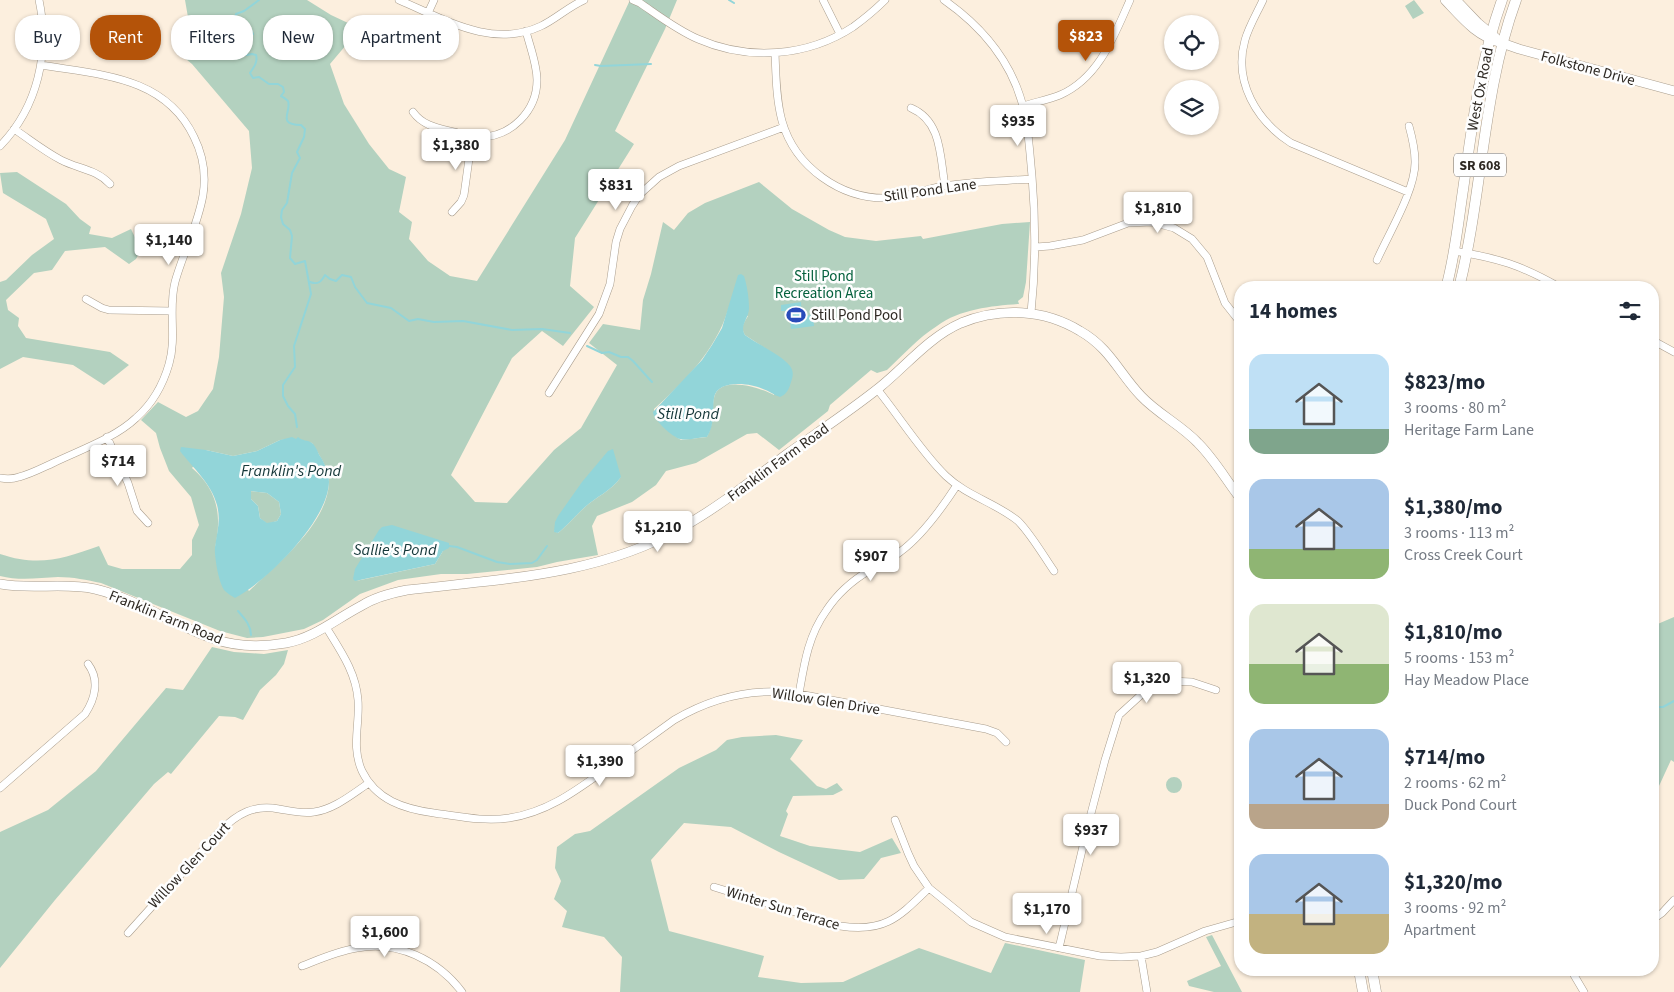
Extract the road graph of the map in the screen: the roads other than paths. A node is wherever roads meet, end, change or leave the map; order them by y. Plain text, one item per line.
1 (39, 0) edge
2 (399, 0) edge
3 (434, 0) edge
4 (584, 0) edge
5 (633, 0) edge
6 (822, 0) edge
7 (885, 0) edge
8 (944, 0) edge
9 (1130, 0) edge
10 (1263, 0) edge
11 (1445, 0) edge
12 (1456, 0) edge
13 (1502, 0) edge
14 (1516, 0) edge
15 (428, 13) junction
16 (526, 31) junction
17 (840, 34) junction
18 (1490, 37) junction
19 (1502, 43) junction
20 (775, 53) junction
21 (41, 65) junction
22 (1674, 91) edge
23 (1023, 106) junction
24 (911, 108) dead end
25 (413, 112) dead end
26 (1408, 126) dead end
27 (784, 127) junction
28 (14, 129) junction
29 (472, 137) junction
30 (0, 146) edge
31 (1032, 179) junction
32 (110, 184) dead end
33 (945, 186) junction
34 (1408, 192) junction
35 (452, 212) dead end
36 (1036, 246) junction
37 (1454, 251) junction
38 (1467, 253) junction
39 (1377, 260) dead end
40 (1448, 281) edge
41 (1461, 281) edge
42 (1548, 281) edge
43 (86, 299) dead end
44 (172, 311) junction
45 (1030, 313) junction
46 (1234, 314) edge
47 (1659, 344) edge
48 (1674, 352) edge
49 (877, 389) junction
50 (549, 392) dead end
51 (107, 437) junction
52 (1226, 476) junction
53 (0, 478) edge
54 (1234, 482) edge
55 (957, 485) junction
56 (1234, 489) edge
57 (148, 523) dead end
58 (1054, 571) dead end
59 (0, 584) edge
60 (326, 627) junction
61 (88, 664) dead end
62 (1216, 690) dead end
63 (799, 694) junction
64 (1006, 742) dead end
65 (369, 783) junction
66 (1, 784) edge
67 (895, 820) dead end
68 (714, 887) dead end
69 (929, 888) junction
70 (1674, 900) edge
71 (1659, 915) edge
72 (1234, 924) edge
73 (128, 933) dead end
74 (1058, 948) junction
75 (1141, 956) junction
76 (302, 966) dead end
77 (1360, 976) edge
78 (1373, 976) edge
79 (1575, 976) edge
80 (462, 992) edge
81 (1147, 992) edge
82 (1363, 992) edge
83 (1376, 992) edge
84 (1584, 992) edge

1 - 21 street
2 - 15 street
3 - 15 street
4 - 16 street
5 - 20 street
6 - 17 street
7 - 17 street
8 - 23 street
9 - 23 street
10 - 34 street
11 - 18 street, West Ox Road
12 - 18 street, West Ox Road
13 - 18 main road
14 - 19 main road
15 - 16 street
16 - 29 street
17 - 20 street
18 - 19 street, West Ox Road
18 - 37 main road, West Ox Road / SR 608
19 - 22 street, Folkstone Drive
19 - 38 main road, West Ox Road / SR 608
20 - 27 street, Still Pond Lane
21 - 28 street
21 - 44 street
23 - 31 street
24 - 33 street
25 - 29 street
26 - 34 street
27 - 33 street, Still Pond Lane
27 - 50 street
28 - 30 street
28 - 32 street
29 - 35 street
31 - 33 street, Still Pond Lane
31 - 36 street
34 - 39 street
36 - 45 street
36 - 46 street
37 - 38 street
37 - 40 main road, West Ox Road / SR 608
38 - 41 main road, West Ox Road / SR 608
38 - 42 street
43 - 44 street
44 - 51 street
45 - 49 street, Franklin Farm Road
45 - 52 street, Franklin Farm Road
47 - 48 street
49 - 55 street
49 - 60 street, Franklin Farm Road
51 - 53 street
51 - 57 street
52 - 54 street, Franklin Farm Road
52 - 56 street, Franklin Farm Road
55 - 58 street
55 - 63 street
59 - 60 street, Franklin Farm Road
60 - 65 street, Willow Glen Drive
61 - 66 street
62 - 74 street
63 - 64 street, Willow Glen Drive
63 - 65 street, Willow Glen Drive
65 - 73 street, Willow Glen Court
67 - 69 street
68 - 69 street, Winter Sun Terrace
69 - 74 street
70 - 71 street
72 - 75 street
74 - 75 street
75 - 81 street
76 - 80 street
77 - 82 main road
78 - 83 main road
79 - 84 street

